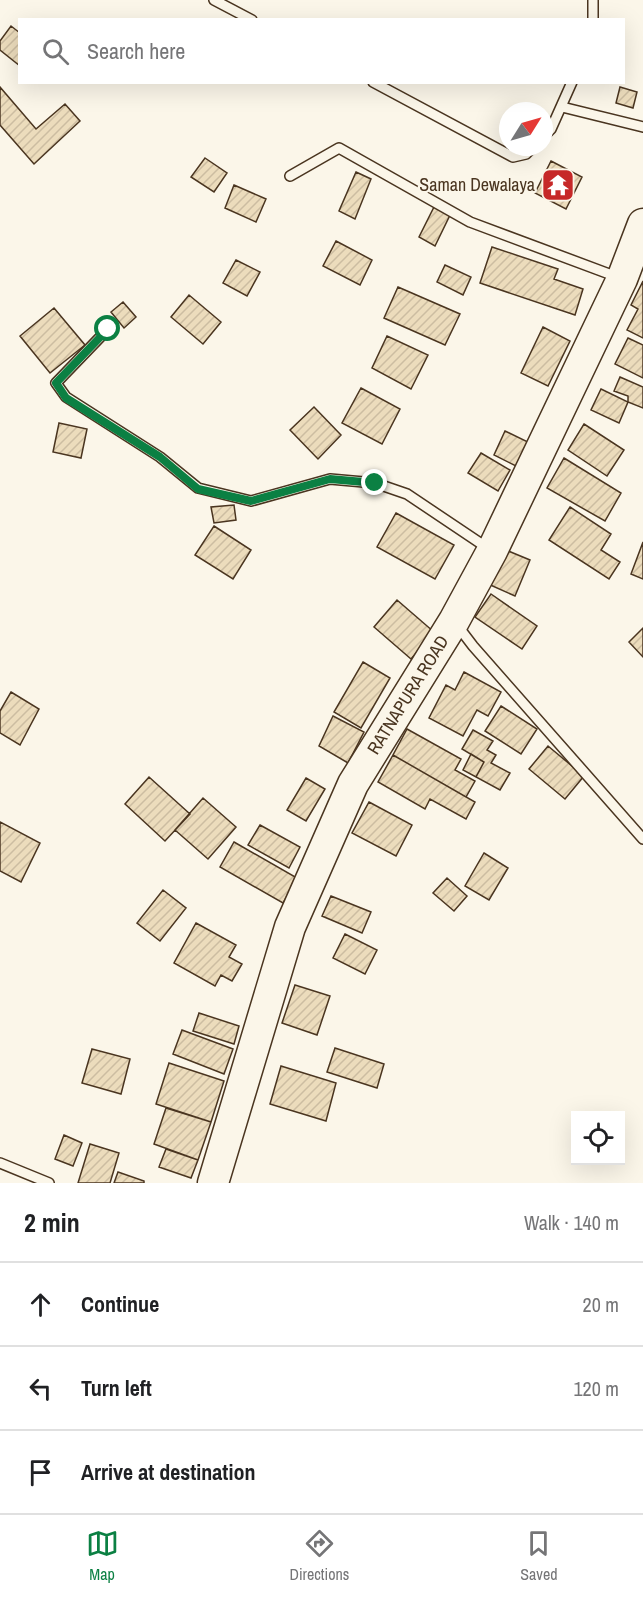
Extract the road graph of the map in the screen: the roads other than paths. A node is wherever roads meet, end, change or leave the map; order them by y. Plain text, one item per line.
1 (214, 0) edge
2 (593, 0) edge
3 (248, 18) edge
4 (593, 18) edge
5 (377, 84) edge
6 (571, 84) edge
7 (562, 107) junction
8 (553, 125) edge
9 (643, 127) edge
10 (499, 149) edge
11 (290, 176) dead end
12 (643, 224) edge
13 (622, 279) junction
14 (108, 329) dead end
15 (492, 551) junction
16 (454, 621) junction
17 (643, 839) edge
18 (0, 1163) edge
19 (49, 1183) edge
20 (213, 1183) edge

1 - 3 lane
2 - 4 lane
5 - 10 lane
6 - 7 lane
7 - 8 lane
7 - 9 lane
11 - 13 lane
12 - 13 highway, RATNAPURA ROAD
13 - 15 highway, RATNAPURA ROAD
14 - 15 lane
15 - 16 highway, RATNAPURA ROAD
16 - 17 lane
16 - 20 highway, RATNAPURA ROAD
18 - 19 lane

